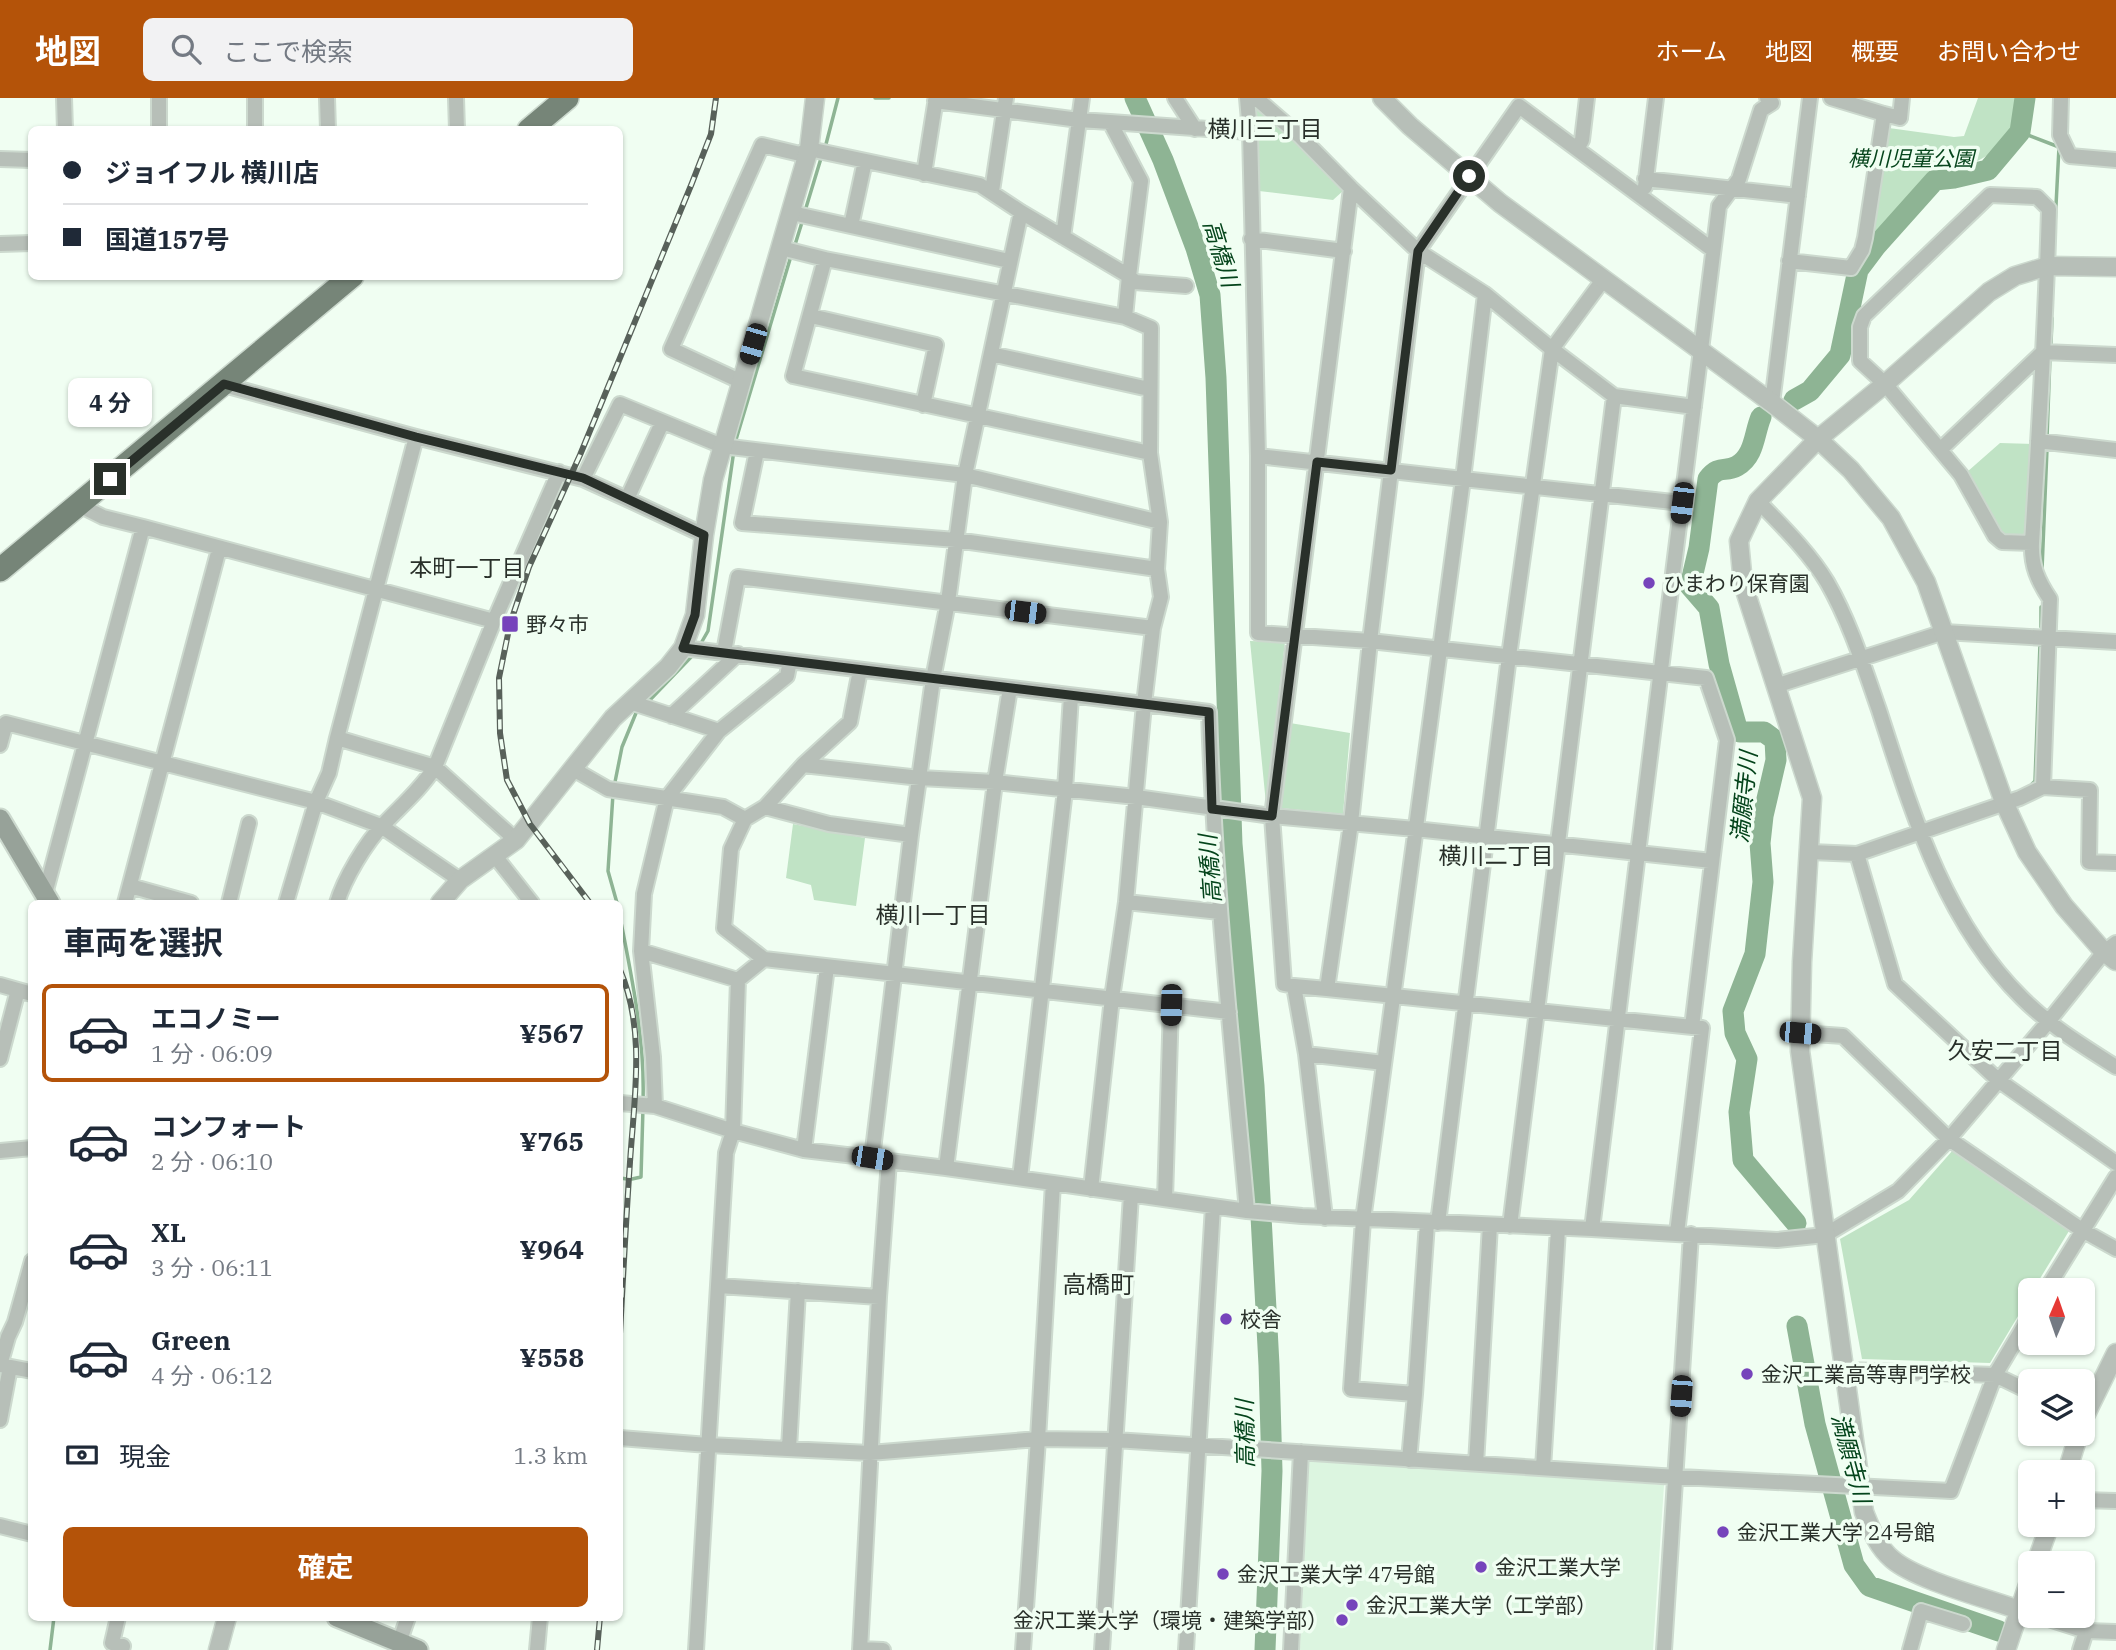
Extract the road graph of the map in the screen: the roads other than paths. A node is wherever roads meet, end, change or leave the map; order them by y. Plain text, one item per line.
1 (64, 98) edge
2 (159, 98) edge
3 (255, 98) edge
4 (327, 98) edge
5 (456, 98) edge
6 (567, 98) edge
7 (815, 98) edge
8 (1082, 98) edge
9 (1175, 98) edge
10 (1247, 98) edge
11 (1256, 98) edge
12 (1382, 98) edge
13 (1587, 98) edge
14 (1656, 98) edge
15 (1810, 98) edge
16 (1831, 98) edge
17 (1902, 98) edge
18 (2061, 98) edge
19 (936, 99) edge
20 (1773, 100) edge
21 (1516, 101) edge
22 (1005, 104) edge
23 (1884, 114) junction
24 (1079, 120) junction
25 (1113, 123) junction
26 (65, 126) edge
27 (159, 126) edge
28 (255, 126) edge
29 (328, 126) edge
30 (457, 126) edge
31 (534, 126) edge
32 (1188, 128) junction
33 (1250, 132) junction
34 (1577, 149) junction
35 (819, 151) junction
36 (0, 159) edge
37 (28, 159) edge
38 (2116, 160) edge
39 (865, 161) junction
40 (924, 174) junction
41 (1469, 176) junction
42 (1646, 179) junction
43 (1351, 188) junction
44 (1732, 189) junction
45 (992, 191) junction
46 (1798, 196) junction
47 (1643, 199) junction
48 (1021, 212) junction
49 (800, 215) junction
50 (851, 226) junction
51 (1063, 237) junction
52 (1251, 239) junction
53 (28, 243) edge
54 (0, 244) edge
55 (790, 250) junction
56 (1713, 250) junction
57 (1344, 251) junction
58 (1418, 251) junction
59 (2116, 253) edge
60 (825, 259) junction
61 (1009, 261) junction
62 (1789, 261) junction
63 (2048, 266) junction
64 (2116, 267) edge
65 (1129, 276) junction
66 (1603, 280) junction
67 (330, 285) edge
68 (1186, 286) dead end
69 (1002, 293) junction
70 (1485, 293) junction
71 (811, 316) junction
72 (1125, 317) junction
73 (1552, 349) junction
74 (1699, 349) junction
75 (2043, 352) junction
76 (991, 354) junction
77 (2116, 355) edge
78 (742, 382) junction
79 (224, 384) junction
80 (1885, 384) junction
81 (1149, 389) junction
82 (1614, 396) junction
83 (1772, 402) junction
84 (923, 405) junction
85 (1693, 407) junction
86 (977, 417) junction
87 (662, 423) junction
88 (416, 437) junction
89 (1818, 439) junction
90 (2038, 441) junction
91 (729, 447) junction
92 (1940, 450) junction
93 (2116, 450) edge
94 (757, 451) junction
95 (1150, 453) junction
96 (1258, 456) junction
97 (1317, 462) junction
98 (1391, 470) junction
99 (559, 472) junction
100 (965, 475) junction
101 (583, 478) junction
102 (1463, 479) junction
103 (1533, 487) junction
104 (1602, 493) junction
105 (627, 499) junction
106 (1758, 501) junction
107 (1682, 503) junction
108 (79, 505) junction
109 (1160, 522) junction
110 (143, 527) junction
111 (704, 535) junction
112 (956, 541) junction
113 (2032, 543) junction
114 (219, 549) junction
115 (1157, 569) junction
116 (0, 570) edge
117 (376, 589) junction
118 (948, 602) junction
119 (494, 621) junction
120 (1153, 628) junction
121 (1944, 632) junction
122 (1294, 635) junction
123 (2048, 637) junction
124 (1370, 641) junction
125 (2116, 642) edge
126 (692, 649) junction
127 (1439, 649) junction
128 (731, 653) junction
129 (1509, 656) junction
130 (1862, 659) junction
131 (790, 661) junction
132 (1580, 664) junction
133 (860, 670) junction
134 (1661, 672) junction
135 (933, 679) junction
136 (1775, 686) junction
137 (1010, 688) junction
138 (1071, 696) junction
139 (632, 702) junction
140 (1144, 704) junction
141 (671, 716) junction
142 (719, 731) junction
143 (337, 738) junction
144 (85, 744) junction
145 (0, 746) edge
146 (162, 764) junction
147 (803, 765) junction
148 (435, 767) junction
149 (573, 769) junction
150 (920, 778) junction
151 (995, 782) junction
152 (2042, 787) junction
153 (1065, 790) junction
154 (1136, 797) junction
155 (667, 798) junction
156 (316, 802) junction
157 (2004, 802) junction
158 (765, 807) junction
159 (1212, 809) junction
160 (1267, 816) junction
161 (0, 819) edge
162 (745, 819) junction
163 (249, 823) dead end
164 (1352, 823) junction
165 (381, 826) junction
166 (1415, 829) junction
167 (1919, 831) junction
168 (912, 835) junction
169 (1487, 838) junction
170 (516, 840) junction
171 (1558, 845) junction
172 (1811, 852) junction
173 (1638, 853) junction
174 (1857, 854) junction
175 (495, 856) junction
176 (1712, 861) junction
177 (2116, 863) edge
178 (460, 880) junction
179 (130, 886) junction
180 (48, 899) edge
181 (126, 900) edge
182 (180, 900) edge
183 (230, 900) edge
184 (287, 900) edge
185 (338, 900) edge
186 (443, 900) edge
187 (530, 900) edge
188 (1126, 902) junction
189 (1220, 912) junction
190 (641, 951) junction
191 (2112, 952) edge
192 (764, 959) junction
193 (827, 967) junction
194 (894, 973) junction
195 (738, 980) junction
196 (968, 984) junction
197 (0, 985) edge
198 (1294, 986) junction
199 (1327, 989) junction
200 (1041, 991) junction
201 (25, 992) edge
202 (1393, 997) junction
203 (1112, 998) junction
204 (1466, 1004) junction
205 (1171, 1005) junction
206 (1536, 1011) junction
207 (1229, 1012) junction
208 (1617, 1020) junction
209 (2048, 1023) junction
210 (1692, 1027) junction
211 (1800, 1033) junction
212 (1306, 1054) junction
213 (0, 1059) edge
214 (1384, 1063) junction
215 (2116, 1068) edge
216 (1998, 1080) junction
217 (623, 1103) edge
218 (647, 1105) junction
219 (733, 1131) junction
220 (1949, 1139) junction
221 (28, 1148) edge
222 (804, 1150) junction
223 (0, 1151) edge
224 (872, 1158) junction
225 (889, 1161) junction
226 (2116, 1163) edge
227 (946, 1168) junction
228 (2116, 1177) edge
229 (1020, 1178) junction
230 (1053, 1183) junction
231 (1091, 1189) junction
232 (1131, 1195) junction
233 (1165, 1199) junction
234 (1213, 1206) junction
235 (1247, 1211) junction
236 (1325, 1218) junction
237 (1363, 1220) junction
238 (1432, 1223) junction
239 (1490, 1225) junction
240 (1510, 1226) junction
241 (1558, 1228) junction
242 (1592, 1229) junction
243 (2082, 1230) junction
244 (1684, 1234) junction
245 (1825, 1235) junction
246 (2116, 1249) edge
247 (28, 1275) edge
248 (2053, 1278) edge
249 (719, 1286) junction
250 (798, 1292) junction
251 (879, 1297) junction
252 (2018, 1337) edge
253 (2116, 1353) edge
254 (3, 1366) edge
255 (28, 1370) edge
256 (1846, 1370) junction
257 (1995, 1375) junction
258 (2018, 1386) edge
259 (1415, 1394) junction
260 (2095, 1396) edge
261 (0, 1420) edge
262 (623, 1438) edge
263 (1038, 1439) junction
264 (1115, 1440) junction
265 (708, 1445) junction
266 (1198, 1446) junction
267 (789, 1448) junction
268 (1301, 1452) junction
269 (870, 1453) junction
270 (1409, 1460) junction
271 (1476, 1464) junction
272 (1543, 1468) junction
273 (1676, 1477) junction
274 (1861, 1485) junction
275 (2095, 1500) edge
276 (2116, 1501) edge
277 (0, 1526) edge
278 (28, 1533) edge
279 (2018, 1609) edge
280 (117, 1621) edge
281 (226, 1621) edge
282 (346, 1621) edge
283 (408, 1621) edge
284 (540, 1621) edge
285 (1963, 1624) dead end
286 (2019, 1628) edge
287 (2076, 1628) edge
288 (2086, 1631) junction
289 (2116, 1632) edge
290 (408, 1647) edge
291 (860, 1649) edge
292 (122, 1650) edge
293 (218, 1650) edge
294 (537, 1650) edge
295 (696, 1650) edge
296 (883, 1650) edge
297 (1023, 1650) edge
298 (1102, 1650) edge
299 (1186, 1650) edge
300 (1291, 1650) edge
301 (1664, 1650) edge
302 (1910, 1650) edge
303 (2006, 1650) edge
304 (2080, 1650) edge

1 - 26 street
2 - 27 street
3 - 28 street
4 - 29 street
5 - 30 street
6 - 31 highway
7 - 35 street
8 - 24 street
9 - 32 street
10 - 33 street
11 - 43 street
12 - 41 street
13 - 34 street
14 - 42 street
15 - 46 street
16 - 23 street
17 - 23 street
18 - 38 street
19 - 22 street
19 - 40 street
20 - 44 street
21 - 34 street
21 - 41 street
22 - 24 street
22 - 45 street
23 - 62 street
24 - 25 street
24 - 51 street
25 - 32 street
25 - 65 street
32 - 33 street
33 - 52 street
34 - 47 street
35 - 39 street
35 - 49 street
35 - 78 street
36 - 37 street
39 - 40 street
39 - 50 street
40 - 45 street
41 - 58 street
41 - 66 street
42 - 44 street
42 - 47 street
43 - 57 street
43 - 58 street
44 - 46 street
44 - 56 street
45 - 48 street
46 - 62 street
47 - 56 street
48 - 51 street
48 - 61 street
49 - 50 street
49 - 55 street
50 - 61 street
51 - 65 street
52 - 57 street
52 - 96 street
53 - 54 street
55 - 60 street
55 - 78 street
56 - 74 street
57 - 97 street
58 - 70 street
58 - 98 street
59 - 64 street
60 - 69 street
60 - 71 street
61 - 69 street
62 - 83 street
63 - 64 street
63 - 75 street
63 - 80 street
63 - 80 street
65 - 68 street
65 - 72 street
66 - 73 street
66 - 74 street
67 - 79 highway
69 - 72 street
69 - 76 street
70 - 73 street
70 - 102 street
71 - 84 street
71 - 84 street
72 - 81 street
73 - 82 street
73 - 103 street
74 - 83 street
74 - 85 street
75 - 77 street
75 - 90 street
75 - 92 street
76 - 81 street
76 - 86 street
78 - 91 street
79 - 88 street
79 - 108 highway
80 - 89 street
80 - 92 street
81 - 95 street
82 - 85 street
82 - 104 street
83 - 89 street
84 - 86 street
85 - 107 street
86 - 95 street
86 - 100 street
87 - 91 street
87 - 101 street
87 - 105 street
88 - 99 street
88 - 117 street
89 - 106 street
89 - 121 street
90 - 93 street
90 - 113 street
91 - 94 street
91 - 111 street
92 - 113 street
94 - 100 street
94 - 112 street
95 - 109 street
96 - 97 street
96 - 122 street
97 - 98 street
97 - 122 street
98 - 102 street
98 - 124 street
99 - 101 street
99 - 119 street
100 - 109 street
100 - 112 street
101 - 105 street
102 - 103 street
102 - 127 street
103 - 104 street
103 - 129 street
104 - 107 street
104 - 132 street
105 - 111 street
106 - 130 street
106 - 136 street
107 - 134 street
108 - 110 street
108 - 116 highway
109 - 115 street
110 - 114 street
110 - 144 street
111 - 126 street
112 - 115 street
112 - 118 street
113 - 123 street
114 - 117 street
114 - 146 street
115 - 120 street
117 - 119 street
117 - 143 street
118 - 120 street
118 - 128 street
118 - 135 street
119 - 148 street
120 - 140 street
121 - 123 street
121 - 130 street
121 - 157 street
122 - 124 street
122 - 160 street
123 - 125 street
123 - 152 street
124 - 127 street
124 - 164 street
126 - 128 street
126 - 139 street
127 - 129 street
127 - 166 street
128 - 131 street
128 - 141 street
129 - 132 street
129 - 169 street
130 - 136 street
130 - 167 street
131 - 133 street
131 - 142 street
132 - 134 street
132 - 171 street
133 - 135 street
133 - 147 street
134 - 173 street
134 - 176 street
135 - 137 street
135 - 150 street
136 - 172 street
137 - 138 street
137 - 151 street
138 - 140 street
138 - 153 street
139 - 141 street
139 - 149 street
140 - 154 street
140 - 159 street
141 - 142 street
142 - 155 street
143 - 148 street
143 - 156 street
144 - 145 street
144 - 146 street
144 - 180 street
146 - 156 street
146 - 179 street
147 - 150 street
147 - 158 street
148 - 165 street
148 - 170 street
149 - 155 street
149 - 170 street
150 - 151 street
150 - 168 street
151 - 153 street
151 - 196 street
152 - 157 street
152 - 177 street
153 - 154 street
153 - 200 street
154 - 159 street
154 - 188 street
155 - 162 street
155 - 190 street
156 - 165 street
156 - 184 street
157 - 167 street
157 - 191 street
158 - 162 street
158 - 168 street
159 - 160 street
159 - 189 street
160 - 164 street
160 - 198 street
161 - 180 main road
162 - 192 street
163 - 183 street
164 - 166 street
164 - 199 street
165 - 178 street
165 - 185 street
166 - 169 street
166 - 202 street
167 - 174 street
167 - 209 street
168 - 194 street
169 - 171 street
169 - 204 street
170 - 175 street
171 - 173 street
171 - 206 street
172 - 174 street
172 - 211 street
173 - 176 street
173 - 208 street
174 - 216 street
175 - 178 street
175 - 187 street
176 - 210 street
178 - 186 street
179 - 181 street
179 - 182 street
188 - 189 street
188 - 203 street
189 - 207 street
190 - 195 street
190 - 218 street
191 - 209 street
192 - 193 street
192 - 195 street
193 - 194 street
193 - 222 street
194 - 196 street
194 - 224 street
195 - 219 street
196 - 200 street
196 - 227 street
197 - 201 street
198 - 199 street
198 - 212 street
199 - 202 street
200 - 203 street
200 - 229 street
201 - 213 street
202 - 204 street
202 - 214 street
203 - 205 street
203 - 231 street
204 - 206 street
204 - 238 street
205 - 207 street
205 - 233 street
206 - 208 street
206 - 240 street
207 - 235 street
208 - 210 street
208 - 242 street
209 - 215 street
209 - 216 street
210 - 244 street
211 - 220 street
211 - 245 street
212 - 214 street
212 - 236 street
214 - 237 street
216 - 220 street
216 - 226 street
217 - 218 street
218 - 219 street
219 - 222 street
219 - 249 street
220 - 243 street
220 - 245 street
221 - 223 street
222 - 224 street
224 - 225 street
225 - 227 street
225 - 251 street
227 - 229 street
228 - 243 street
229 - 230 street
230 - 231 street
230 - 263 street
231 - 232 street
232 - 233 street
232 - 264 street
233 - 234 street
234 - 235 street
234 - 266 street
235 - 236 street
236 - 237 street
237 - 238 street
237 - 259 street
238 - 239 street
238 - 259 street
239 - 240 street
239 - 271 street
240 - 241 street
241 - 242 street
241 - 272 street
242 - 244 street
243 - 246 street
243 - 248 street
244 - 245 street
244 - 273 street
245 - 256 street
247 - 254 street
249 - 250 street
249 - 265 street
250 - 251 street
250 - 267 street
251 - 269 street
252 - 257 street
253 - 260 street
254 - 255 street
254 - 261 street
256 - 257 street
256 - 274 street
257 - 258 street
257 - 274 street
259 - 270 street
262 - 265 street
263 - 264 street
263 - 269 street
263 - 297 street
264 - 266 street
264 - 298 street
265 - 267 street
265 - 295 street
266 - 268 street
266 - 299 street
267 - 269 street
268 - 270 street
268 - 300 street
269 - 291 street
270 - 271 street
271 - 272 street
272 - 273 street
273 - 274 street
273 - 301 street
274 - 279 street
275 - 276 street
277 - 278 street
280 - 292 street
281 - 293 street
282 - 290 main road
283 - 290 street
284 - 294 street
285 - 302 street
286 - 303 street
287 - 288 street
288 - 289 street
288 - 304 street
291 - 296 street

